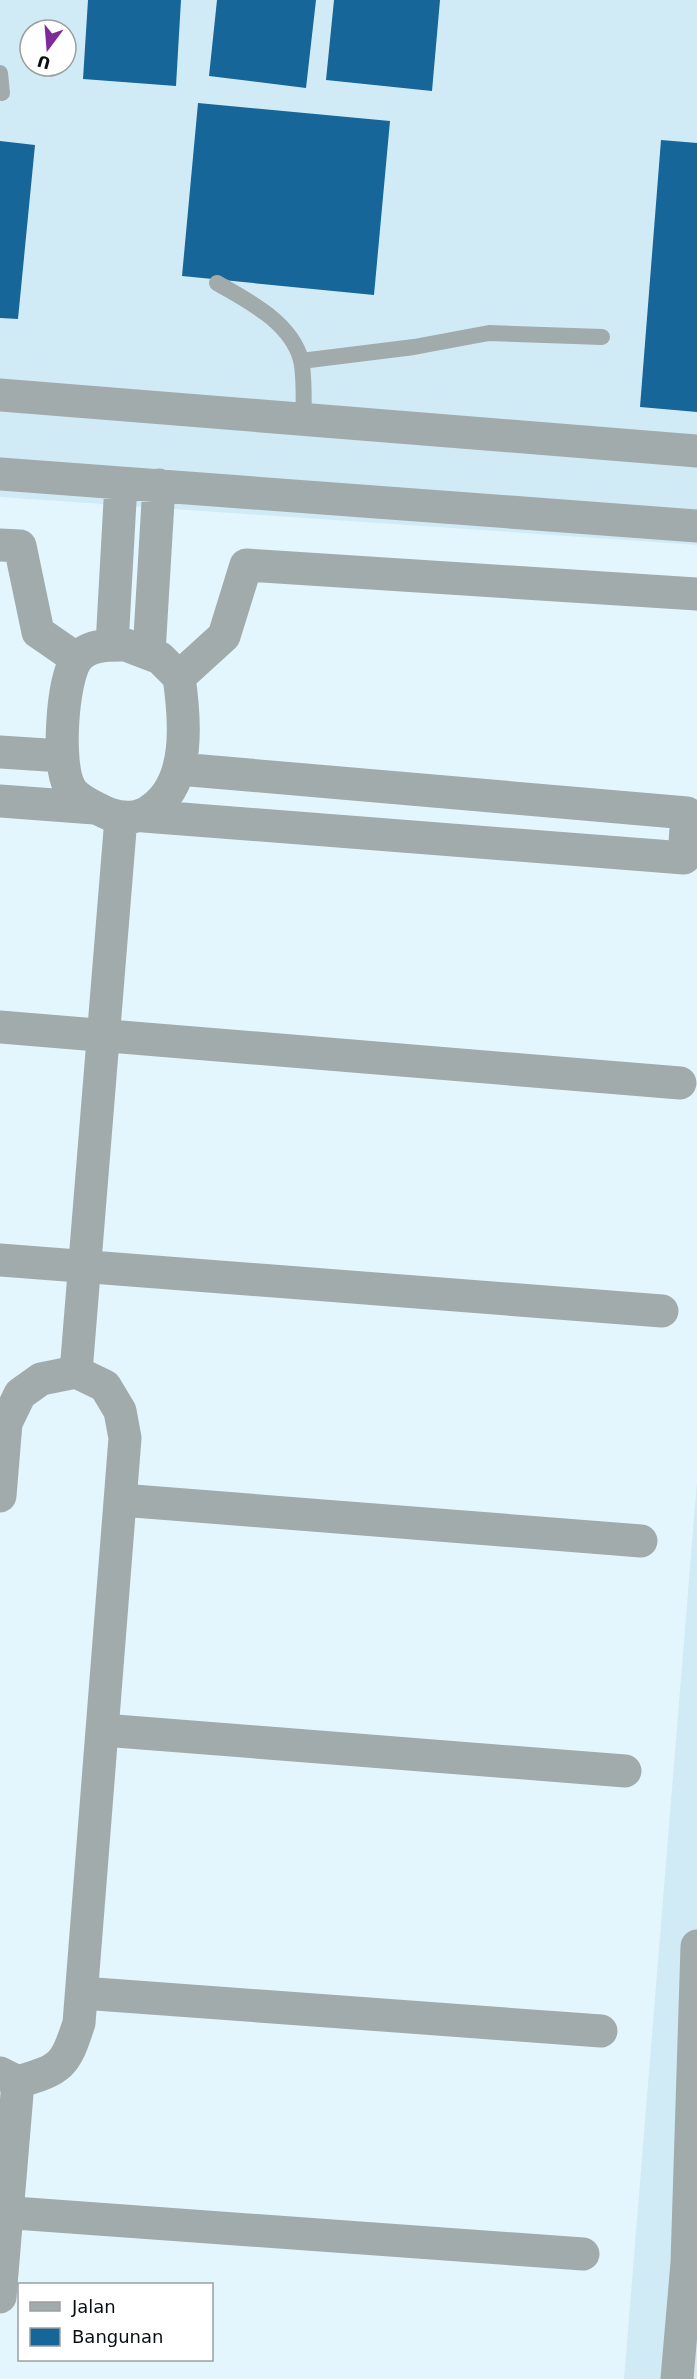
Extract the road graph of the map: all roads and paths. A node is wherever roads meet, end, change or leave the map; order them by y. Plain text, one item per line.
1 (0, 73) edge
2 (3, 93) dead end
3 (217, 283) dead end
4 (602, 337) dead end
5 (301, 361) junction
6 (0, 395) edge
7 (304, 420) junction
8 (697, 451) edge
9 (0, 474) edge
10 (121, 483) junction
11 (159, 486) junction
12 (697, 525) edge
13 (0, 545) edge
14 (697, 594) edge
15 (112, 645) junction
16 (149, 653) junction
17 (77, 659) junction
18 (179, 677) junction
19 (0, 752) edge
20 (62, 756) junction
21 (178, 769) junction
22 (0, 801) edge
23 (120, 814) junction
24 (0, 1027) edge
25 (104, 1035) junction
26 (680, 1083) dead end
27 (0, 1260) edge
28 (84, 1267) junction
29 (662, 1311) dead end
30 (76, 1372) junction
31 (0, 1496) edge
32 (121, 1500) junction
33 (642, 1542) dead end
34 (102, 1730) junction
35 (625, 1771) dead end
36 (697, 1946) edge
37 (82, 1993) junction
38 (602, 2031) dead end
39 (9, 2078) edge
40 (4, 2212) edge
41 (584, 2254) dead end
42 (692, 2263) edge
43 (0, 2297) edge
44 (677, 2379) edge

1 - 2 lane
3 - 5 lane
4 - 5 lane
5 - 7 lane
6 - 7 street
7 - 8 street
9 - 10 street
10 - 11 street
10 - 15 street
11 - 12 street
11 - 16 street
13 - 17 street
14 - 18 street
15 - 16 street
15 - 17 street
16 - 18 street
17 - 20 street
18 - 21 street
19 - 20 street
20 - 23 street
21 - 23 street
21 - 23 street
22 - 23 street
23 - 25 street
24 - 25 street
25 - 26 street
25 - 28 street
27 - 28 street
28 - 29 street
28 - 30 street
30 - 31 street
30 - 32 street
32 - 33 street
32 - 34 street
34 - 35 street
34 - 37 street
36 - 42 street
37 - 38 street
37 - 39 street
39 - 40 street
40 - 41 street
40 - 43 street
42 - 44 street

